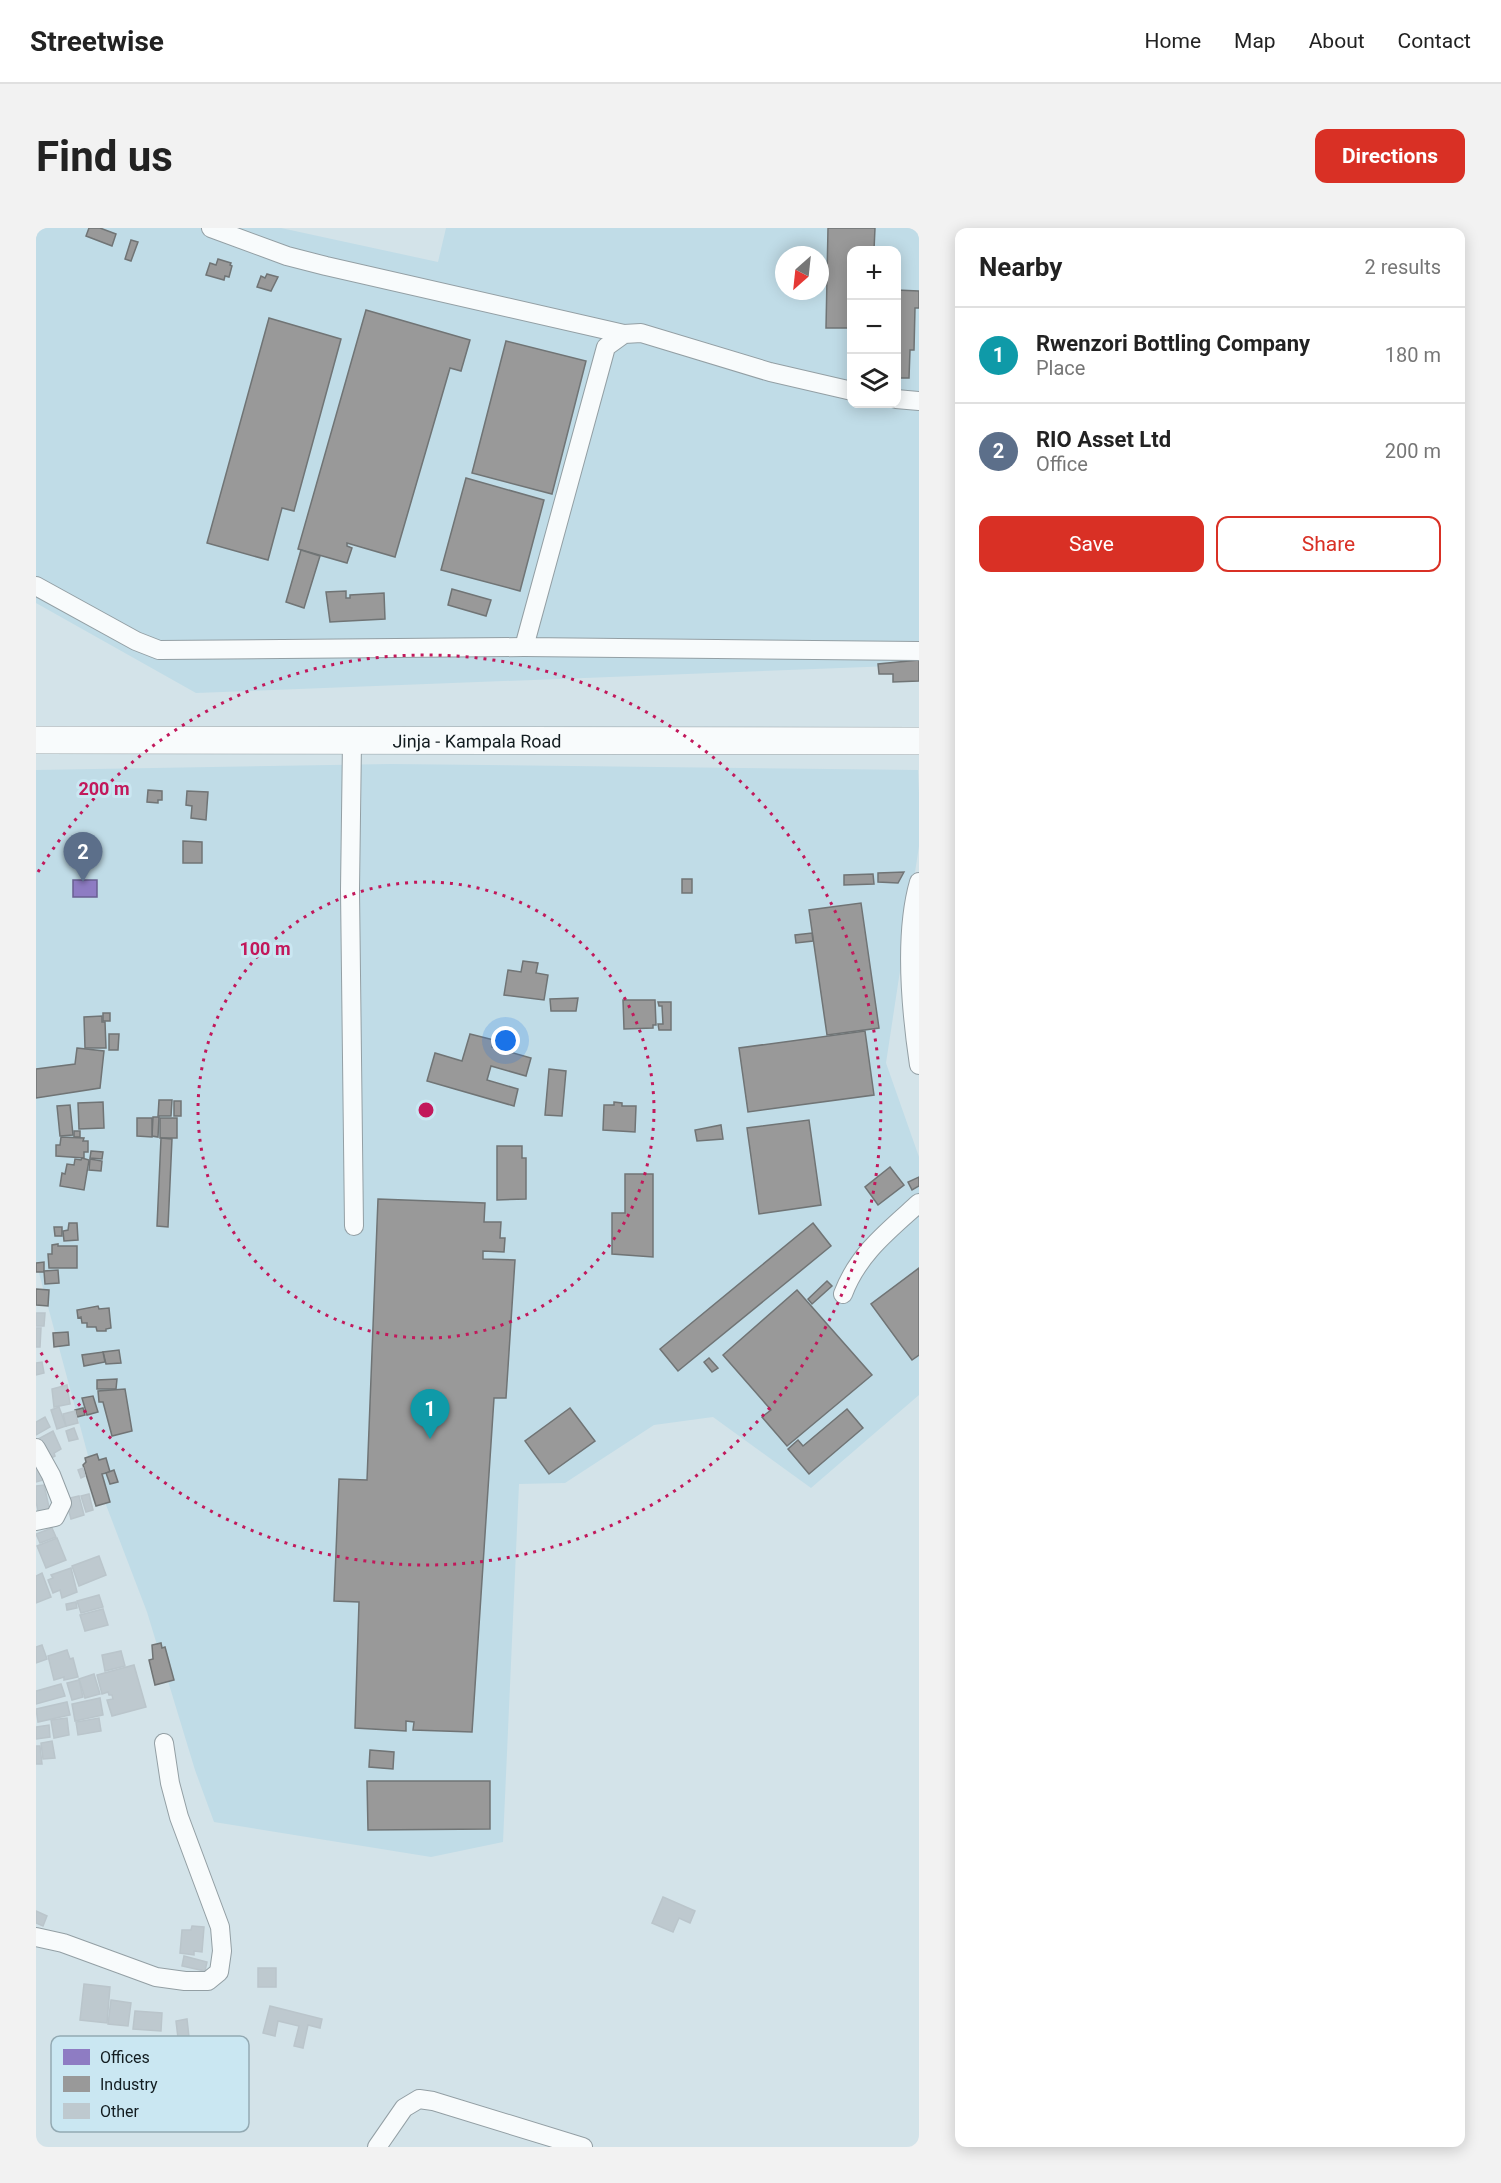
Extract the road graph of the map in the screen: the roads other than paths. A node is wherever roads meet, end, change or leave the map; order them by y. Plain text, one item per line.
1 (211, 228) edge
2 (624, 334) junction
3 (847, 389) edge
4 (901, 399) edge
5 (919, 401) edge
6 (36, 586) edge
7 (524, 647) junction
8 (919, 651) edge
9 (36, 740) edge
10 (352, 741) junction
11 (919, 741) edge
12 (919, 882) edge
13 (919, 1065) edge
14 (919, 1203) edge
15 (354, 1226) dead end
16 (843, 1294) dead end
17 (36, 1448) edge
18 (36, 1521) edge
19 (164, 1743) dead end
20 (36, 1937) edge
21 (377, 2147) edge
22 (583, 2147) edge

1 - 2 street
2 - 3 street
2 - 7 street
4 - 5 street
6 - 7 street
7 - 8 street
9 - 10 highway, Jinja - Kampala Road
10 - 11 highway, Jinja - Kampala Road
10 - 15 street
12 - 13 street
14 - 16 street
17 - 18 street
19 - 20 street
21 - 22 street

